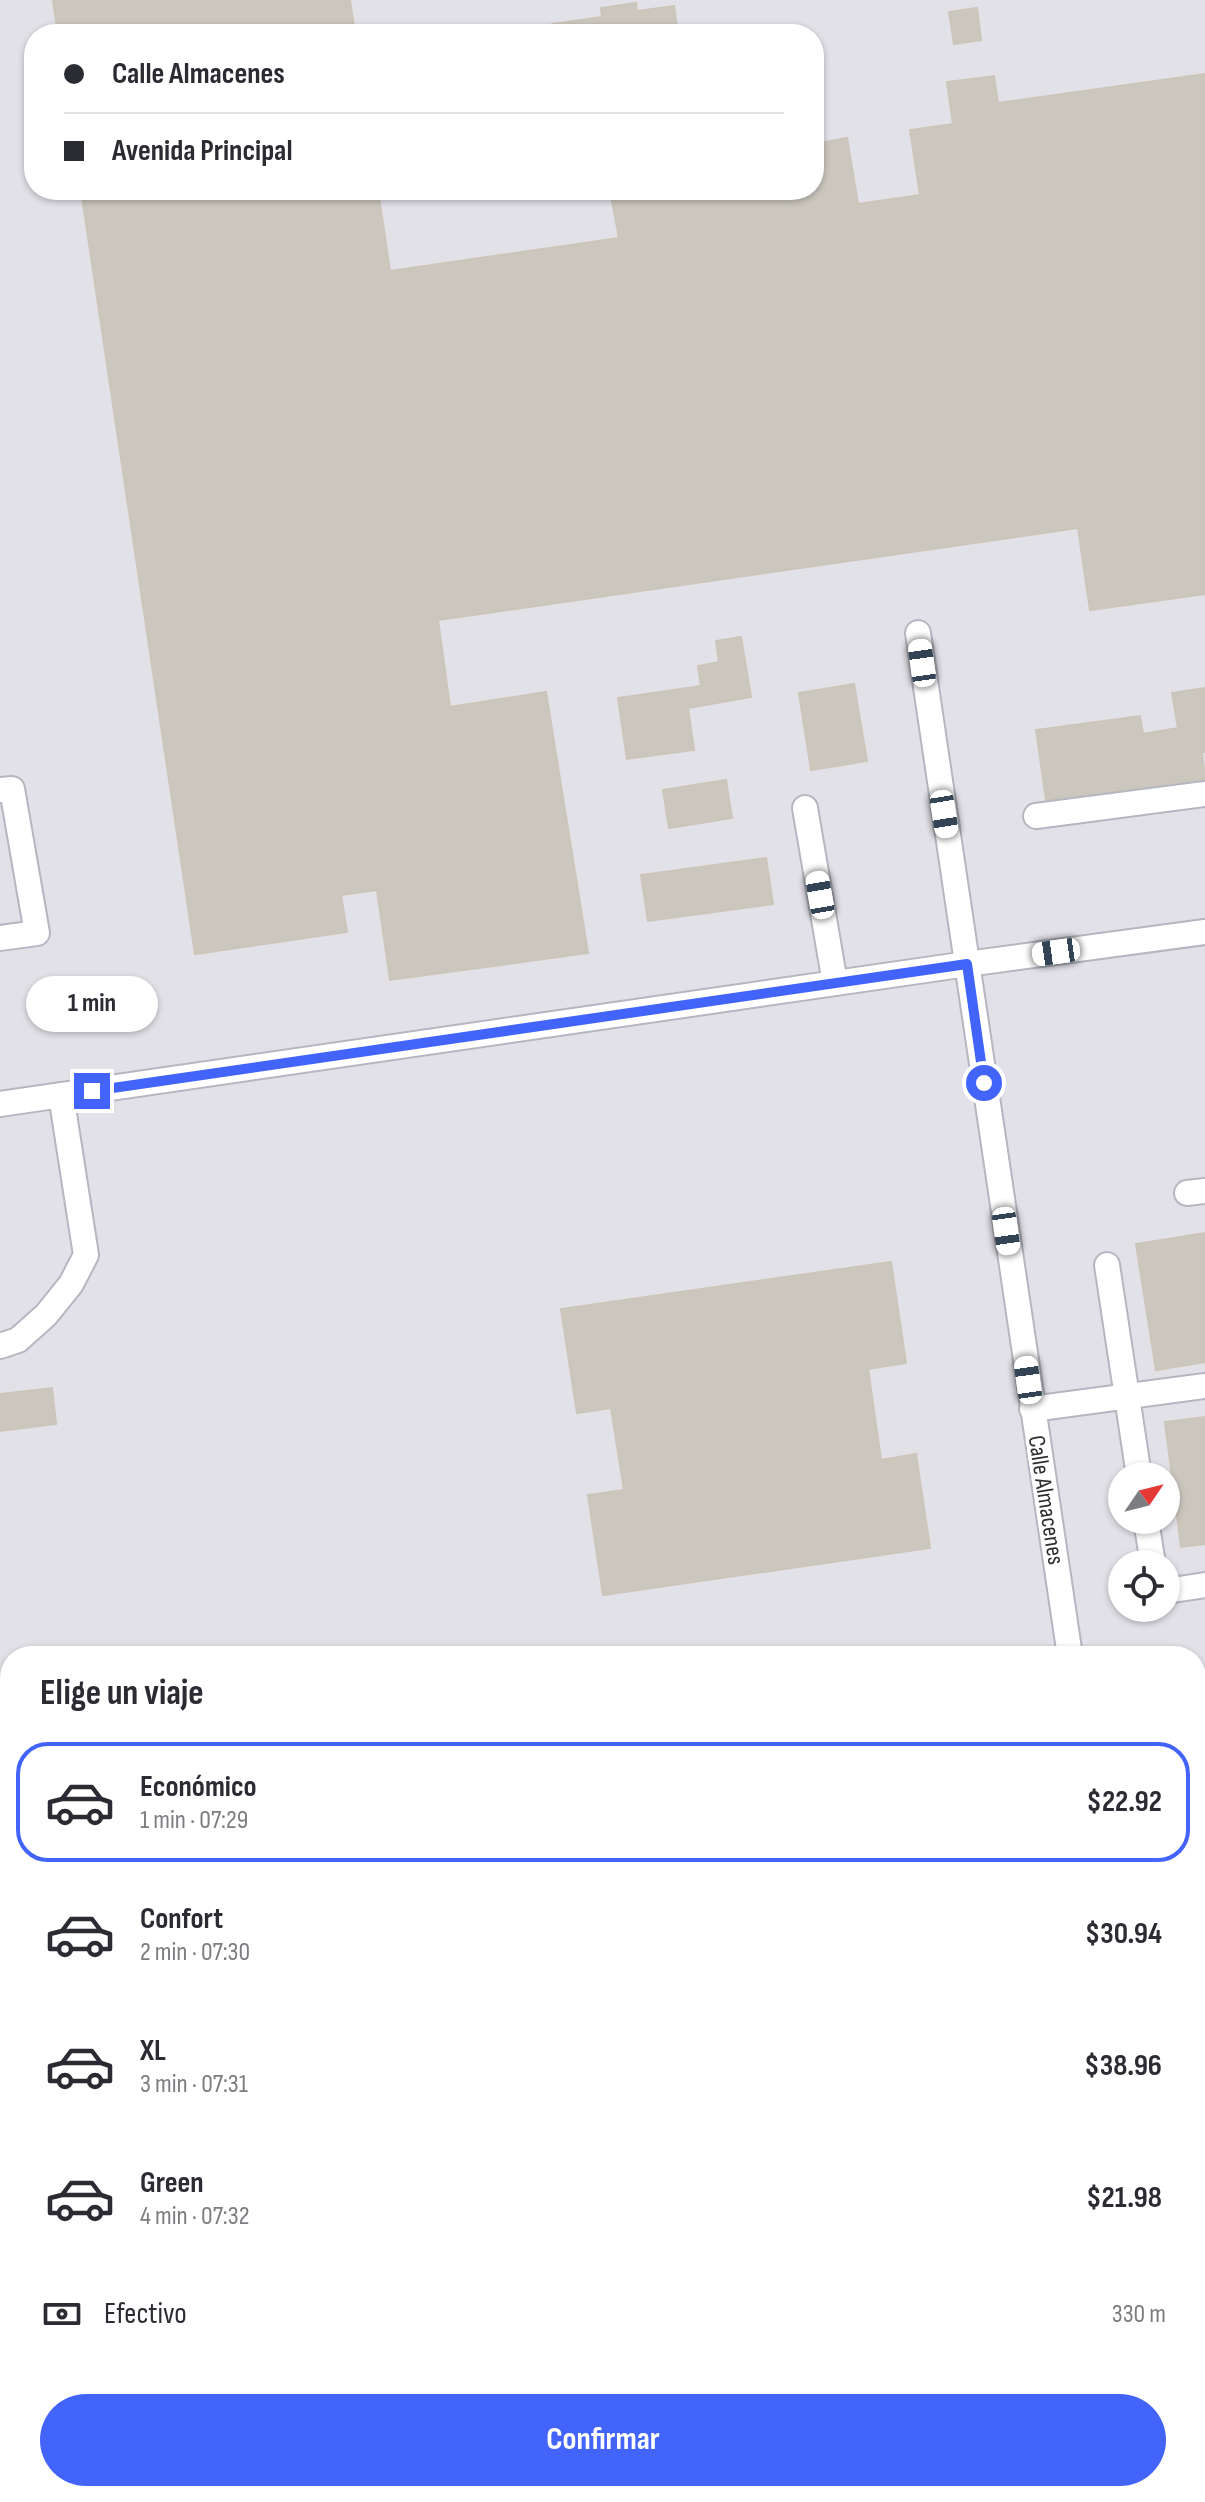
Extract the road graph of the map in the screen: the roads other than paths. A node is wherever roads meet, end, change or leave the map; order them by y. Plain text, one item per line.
1 (918, 633) dead end
2 (0, 790) edge
3 (1205, 794) edge
4 (805, 808) dead end
5 (1036, 816) dead end
6 (1205, 932) edge
7 (0, 938) edge
8 (967, 964) junction
9 (835, 983) junction
10 (61, 1095) junction
11 (0, 1104) edge
12 (1107, 1265) dead end
13 (0, 1346) edge
14 (1205, 1386) edge
15 (1127, 1397) junction
16 (1032, 1409) junction
17 (1137, 1462) edge
18 (1205, 1585) edge
19 (1180, 1589) edge
20 (1068, 1646) edge

1 - 8 street, Calle Almacenes
2 - 7 street
3 - 5 street
4 - 9 street
6 - 8 street
8 - 9 street
8 - 16 street, Calle Almacenes
9 - 10 street
10 - 11 street
10 - 13 street
12 - 15 street
14 - 15 street
15 - 16 street
15 - 17 street
16 - 20 street, Calle Almacenes
18 - 19 street

